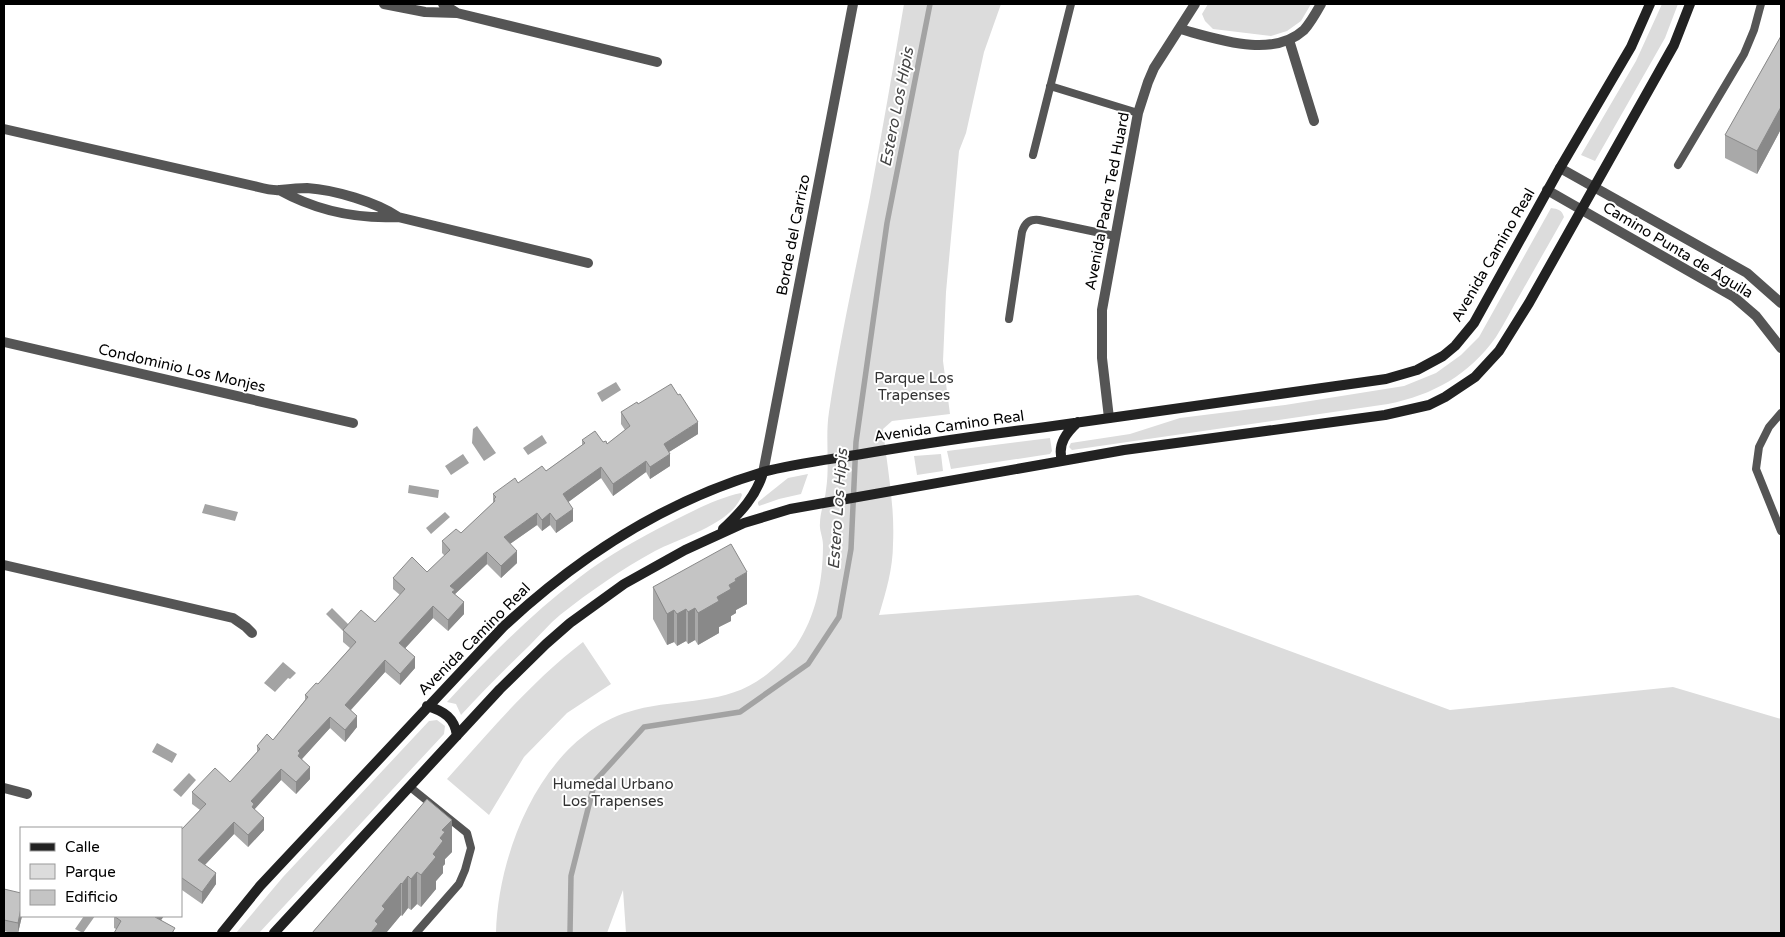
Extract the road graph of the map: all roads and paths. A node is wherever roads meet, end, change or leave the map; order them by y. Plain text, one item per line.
1 (384, 4) edge
2 (443, 4) edge
3 (853, 4) edge
4 (1071, 4) edge
5 (1195, 4) edge
6 (1321, 4) edge
7 (1650, 4) edge
8 (1690, 4) edge
9 (1761, 4) edge
10 (457, 13) junction
11 (1180, 29) junction
12 (1289, 40) junction
13 (657, 62) dead end
14 (1050, 86) junction
15 (1138, 114) junction
16 (1314, 121) dead end
17 (4, 129) edge
18 (1033, 155) dead end
19 (1678, 165) dead end
20 (1560, 168) junction
21 (1594, 187) junction
22 (279, 190) junction
23 (1547, 190) junction
24 (1581, 210) junction
25 (398, 217) junction
26 (1115, 236) junction
27 (588, 263) dead end
28 (1781, 303) edge
29 (1010, 319) dead end
30 (4, 342) edge
31 (1781, 348) edge
32 (1781, 413) edge
33 (1109, 418) junction
34 (1079, 422) junction
35 (353, 423) dead end
36 (1062, 460) junction
37 (763, 472) junction
38 (1781, 531) edge
39 (717, 535) junction
40 (4, 565) edge
41 (252, 633) dead end
42 (427, 706) junction
43 (457, 736) junction
44 (410, 787) junction
45 (4, 788) edge
46 (27, 794) dead end
47 (222, 933) edge
48 (274, 933) edge
49 (416, 933) edge

1 - 10 street
2 - 10 street
3 - 37 street, Borde del Carrizo
4 - 14 lane
5 - 11 street, Avenida Padre Ted Huard
6 - 12 street
7 - 20 main road, Avenida Camino Real
8 - 21 main road
9 - 19 lane
10 - 13 street
11 - 12 street
11 - 15 street, Avenida Padre Ted Huard
12 - 16 street
14 - 15 lane
14 - 18 lane
15 - 26 street, Avenida Padre Ted Huard
17 - 22 street
20 - 21 street, Camino Punta de Águila
20 - 23 main road, Avenida Camino Real
21 - 24 main road
21 - 28 street, Camino Punta de Águila
22 - 25 street
22 - 25 street
23 - 24 street, Camino Punta de Águila
23 - 33 main road, Avenida Camino Real
24 - 31 street, Camino Punta de Águila
24 - 36 main road
25 - 27 street
26 - 29 lane
26 - 33 street, Avenida Padre Ted Huard
30 - 35 street, Condominio Los Monjes
32 - 38 lane
33 - 34 main road, Avenida Camino Real
34 - 36 main road
34 - 37 main road, Avenida Camino Real
36 - 39 main road
37 - 39 main road
37 - 42 main road, Avenida Camino Real
39 - 43 main road
40 - 41 street
42 - 43 main road
42 - 47 main road, Avenida Camino Real
43 - 44 main road
44 - 48 main road
44 - 49 lane
45 - 46 street

